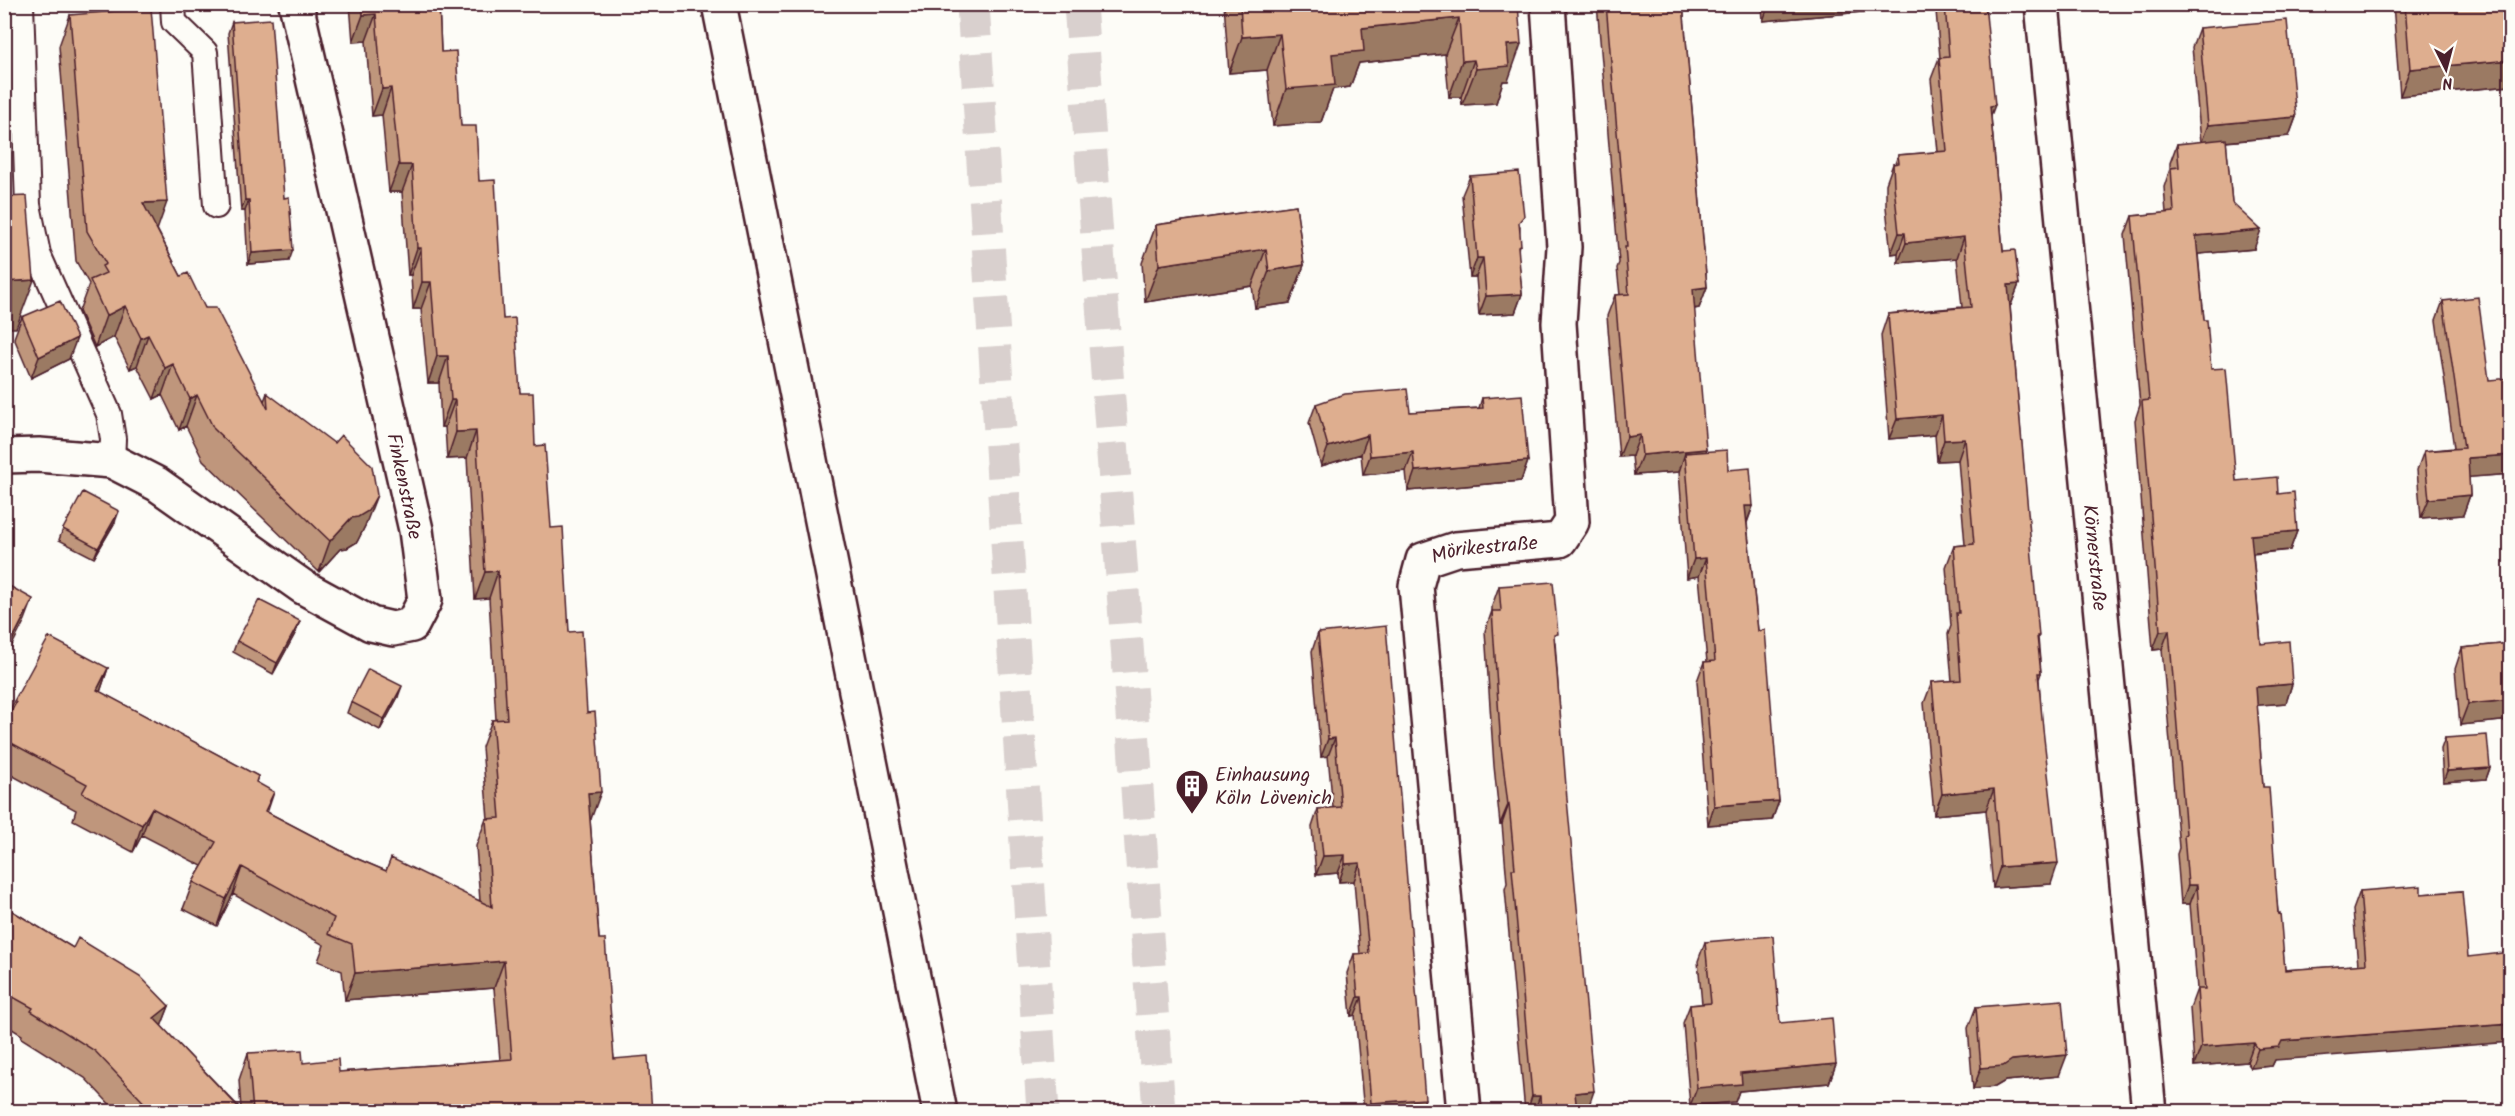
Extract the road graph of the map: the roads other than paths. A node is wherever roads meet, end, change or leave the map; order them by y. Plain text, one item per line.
1 (21, 4) edge
2 (173, 4) edge
3 (296, 4) edge
4 (719, 4) edge
5 (1548, 4) edge
6 (2042, 4) edge
7 (216, 206) dead end
8 (4, 456) edge
9 (112, 461) junction
10 (940, 1112) edge
11 (1464, 1112) edge
12 (2149, 1112) edge

1 - 9 lane
2 - 7 lane
3 - 9 main road, Finkenstraße
4 - 10 main road
5 - 11 main road, Mörikestraße
6 - 12 main road, Körnerstraße
8 - 9 main road, Finkenstraße

